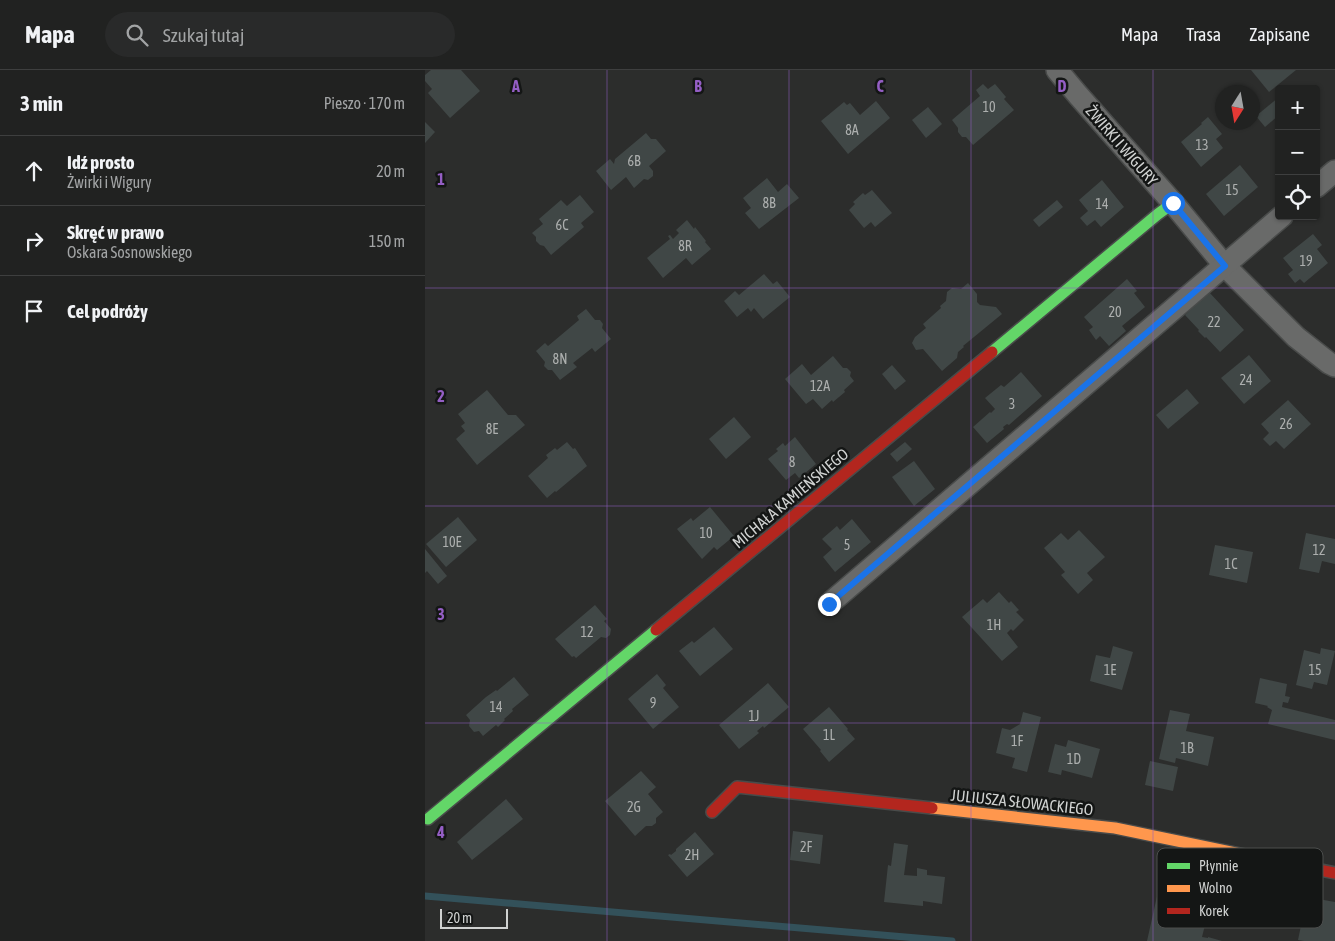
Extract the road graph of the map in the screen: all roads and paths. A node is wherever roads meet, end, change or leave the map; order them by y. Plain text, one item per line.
1 (1057, 70) edge
2 (1335, 171) edge
3 (1320, 184) edge
4 (1173, 203) junction
5 (1277, 220) edge
6 (1225, 266) junction
7 (1335, 366) edge
8 (829, 604) dead end
9 (712, 812) dead end
10 (429, 819) dead end
11 (1213, 848) edge

1 - 4 street, ŻWIRKI I WIGURY
2 - 3 street
4 - 6 street, ŻWIRKI I WIGURY
4 - 10 street, MICHAŁA KAMIEŃSKIEGO
5 - 6 street
6 - 7 street, ŻWIRKI I WIGURY
6 - 8 street
9 - 11 street, JULIUSZA SŁOWACKIEGO

